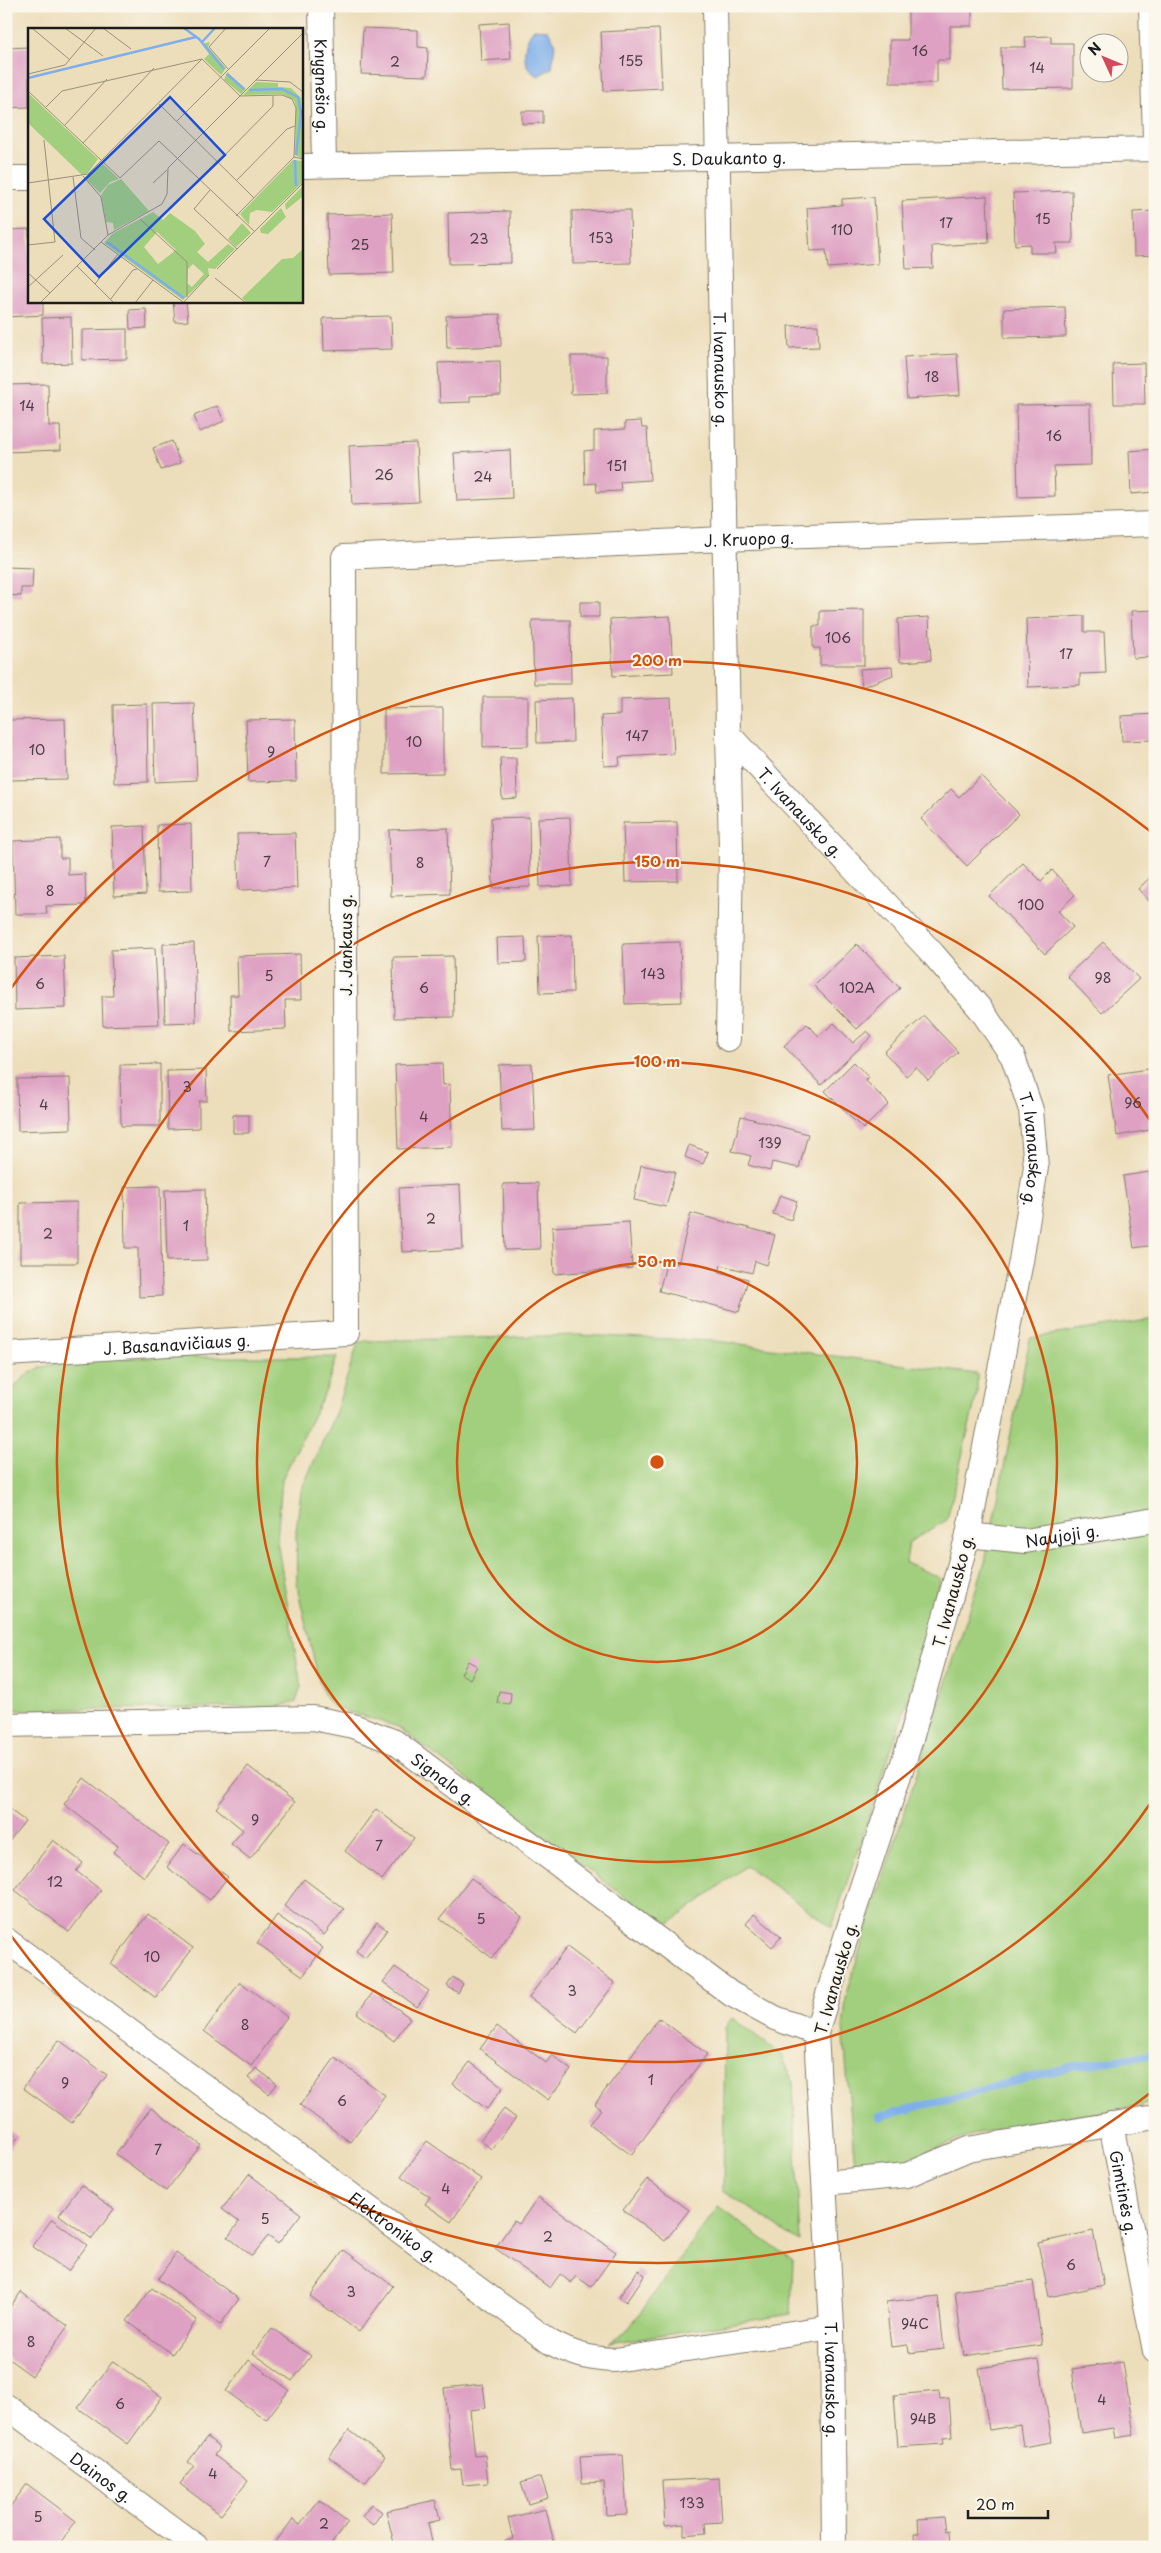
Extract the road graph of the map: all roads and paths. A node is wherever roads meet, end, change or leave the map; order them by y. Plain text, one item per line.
1 (321, 6) edge
2 (715, 6) edge
3 (1151, 6) edge
4 (1155, 138) edge
5 (1155, 150) edge
6 (718, 156) junction
7 (312, 166) edge
8 (6, 178) edge
9 (28, 178) edge
10 (1155, 524) edge
11 (723, 539) junction
12 (344, 557) joint
13 (728, 734) junction
14 (728, 1039) dead end
15 (346, 1333) joint
16 (6, 1354) edge
17 (1155, 1520) edge
18 (968, 1535) junction
19 (6, 1725) edge
20 (6, 1940) edge
21 (816, 2033) junction
22 (1155, 2117) edge
23 (1111, 2124) junction
24 (825, 2183) junction
25 (832, 2327) junction
26 (1155, 2351) edge
27 (6, 2406) edge
28 (198, 2547) edge
29 (834, 2547) edge

1 - 7 street, Knygnešio g.
2 - 6 street, T. Ivanausko g.
3 - 4 street
5 - 6 street, S. Daukanto g.
6 - 7 street, S. Daukanto g.
6 - 11 street, T. Ivanausko g.
8 - 9 street
10 - 11 street, J. Kruopo g.
11 - 12 street, J. Kruopo g.
11 - 13 street, T. Ivanausko g.
12 - 15 street, J. Jankaus g.
13 - 14 street, T. Ivanausko g.
13 - 18 street, T. Ivanausko g.
15 - 16 street, J. Basanavičiaus g.
17 - 18 street, Naujoji g.
18 - 21 street, T. Ivanausko g.
19 - 21 street, Signalo g.
20 - 25 street, Elektroniko g.
21 - 24 street, T. Ivanausko g.
22 - 23 street
23 - 24 street
23 - 26 street, Gimtinės g.
24 - 25 street, T. Ivanausko g.
25 - 29 street, T. Ivanausko g.
27 - 28 street, Dainos g.

